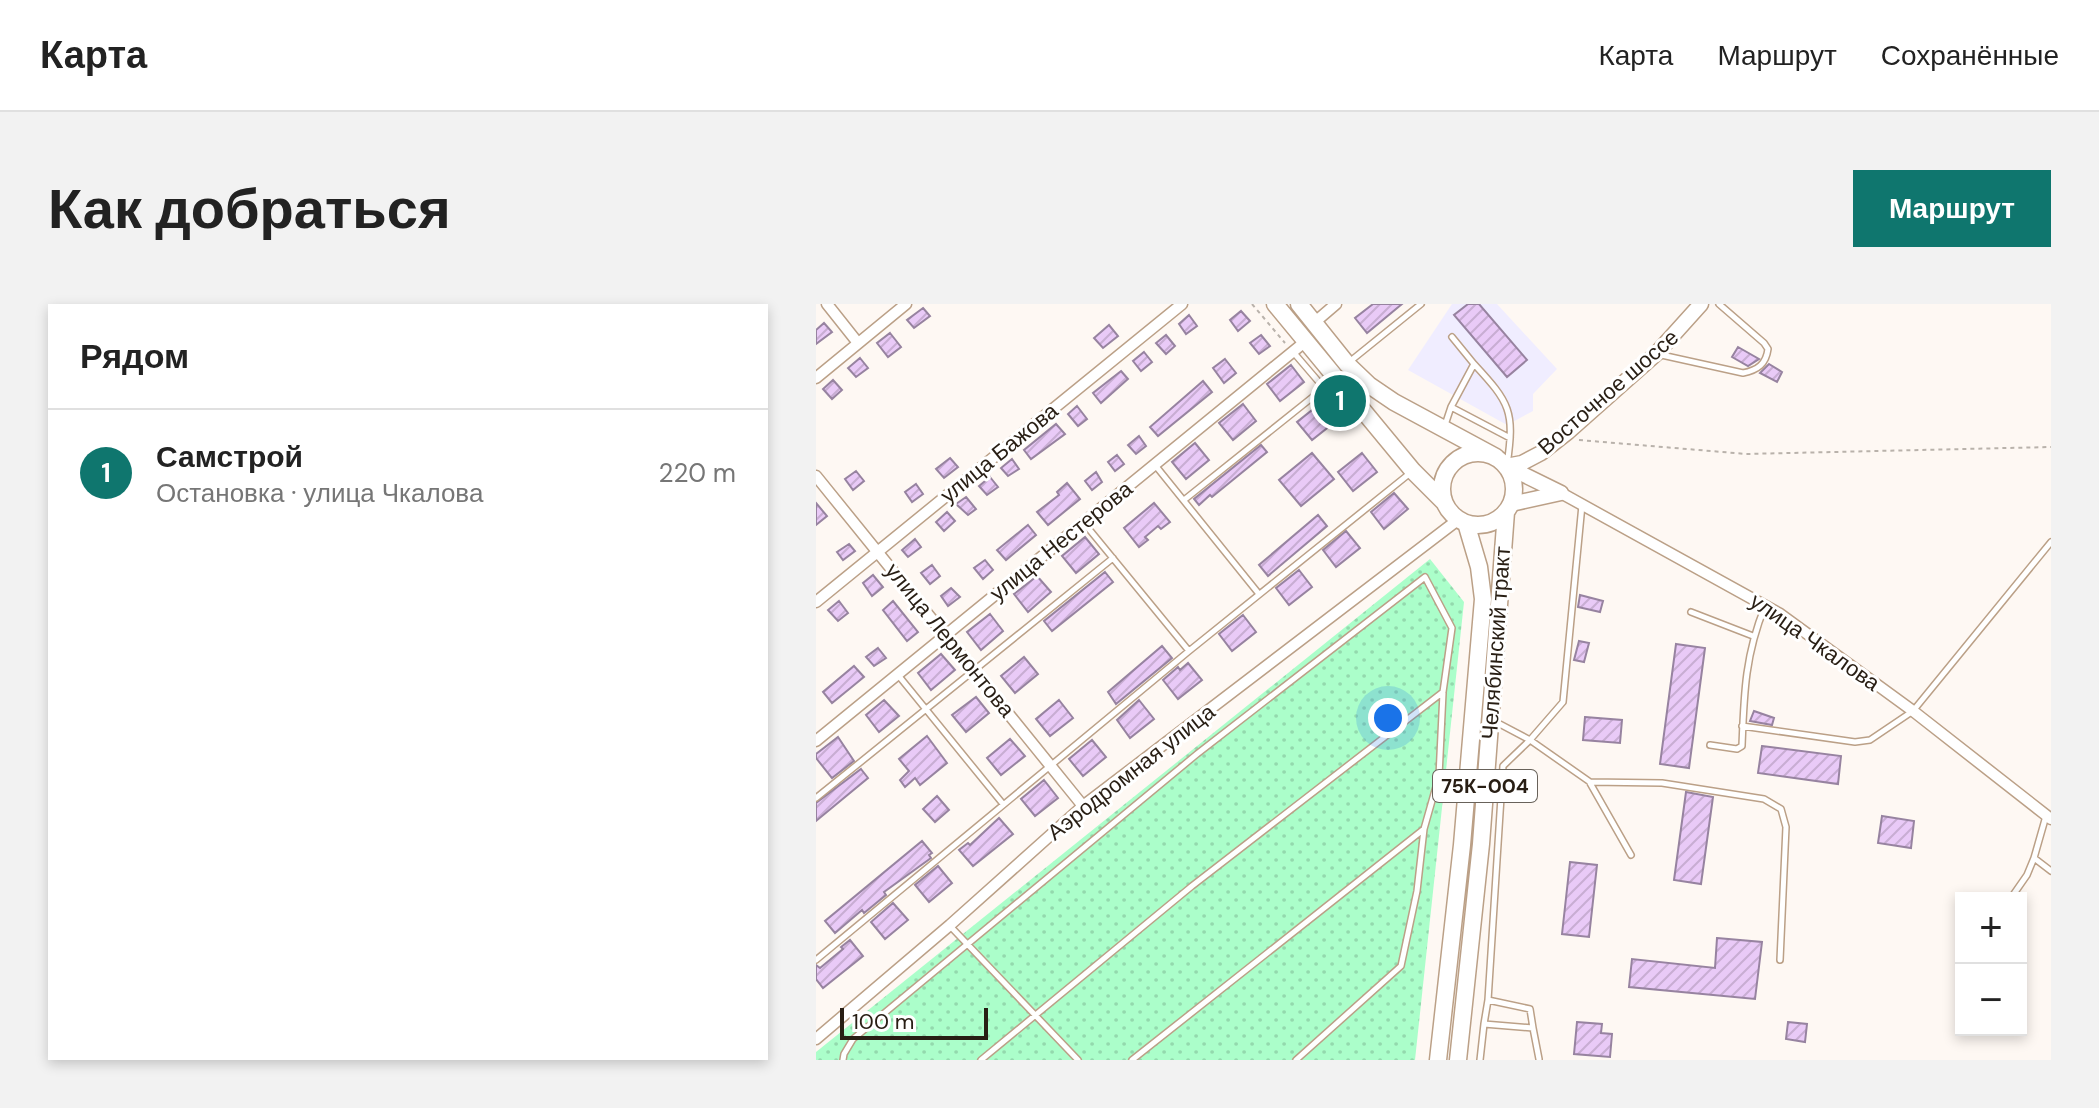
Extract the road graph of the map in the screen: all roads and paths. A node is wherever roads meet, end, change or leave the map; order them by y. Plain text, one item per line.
1 (827, 304) edge
2 (906, 304) edge
3 (1182, 304) edge
4 (1252, 304) edge
5 (1275, 304) edge
6 (1299, 304) edge
7 (1336, 304) edge
8 (1421, 304) edge
9 (1701, 304) edge
10 (1719, 304) edge
11 (1315, 322) junction
12 (1452, 337) dead end
13 (858, 343) junction
14 (1300, 347) junction
15 (1656, 354) junction
16 (1474, 364) junction
17 (1336, 376) junction
18 (816, 378) edge
19 (1451, 407) junction
20 (1444, 428) junction
21 (1568, 432) junction
22 (1510, 438) junction
23 (2051, 447) edge
24 (1501, 461) junction
25 (1155, 464) junction
26 (1413, 471) junction
27 (818, 483) edge
28 (1561, 493) junction
29 (1184, 500) junction
30 (1444, 502) junction
31 (1582, 504) junction
32 (1509, 508) junction
33 (1462, 521) junction
34 (1083, 522) junction
35 (2051, 542) edge
36 (878, 552) junction
37 (1113, 558) junction
38 (1259, 594) junction
39 (816, 602) edge
40 (1766, 605) junction
41 (1691, 612) dead end
42 (946, 635) junction
43 (1753, 636) junction
44 (1189, 651) junction
45 (974, 670) junction
46 (898, 675) junction
47 (1443, 692) junction
48 (926, 709) junction
49 (1913, 711) junction
50 (1491, 719) junction
51 (1742, 726) junction
52 (1530, 740) junction
53 (816, 741) edge
54 (1710, 745) dead end
55 (1051, 765) junction
56 (1503, 766) junction
57 (1486, 780) junction
58 (1590, 782) junction
59 (816, 798) edge
60 (1004, 804) junction
61 (1083, 806) junction
62 (2049, 817) edge
63 (1424, 829) junction
64 (1631, 855) dead end
65 (2034, 858) junction
66 (2051, 871) edge
67 (2015, 892) edge
68 (950, 925) junction
69 (965, 944) junction
70 (816, 960) edge
71 (1780, 960) dead end
72 (1488, 1000) junction
73 (1036, 1017) junction
74 (1484, 1024) junction
75 (1533, 1028) junction
76 (816, 1039) edge
77 (1539, 1059) edge
78 (843, 1060) edge
79 (981, 1060) edge
80 (1078, 1060) edge
81 (1132, 1060) edge
82 (1296, 1060) edge
83 (1438, 1060) edge
84 (1458, 1060) edge
85 (1480, 1060) edge

1 - 13 street
2 - 13 street
3 - 36 street, улица Бажова
4 - 14 path
5 - 14 main road
6 - 11 main road
7 - 11 street
8 - 17 lane
9 - 15 street, Восточное шоссе
10 - 15 lane
11 - 17 main road
12 - 16 lane
13 - 18 street
14 - 17 main road
14 - 25 street, улица Нестерова
15 - 21 street, Восточное шоссе
16 - 19 lane
16 - 22 lane
17 - 20 main road
17 - 26 main road
17 - 29 lane
19 - 20 lane
19 - 22 lane
20 - 24 main road
21 - 23 path
21 - 24 street, Восточное шоссе
22 - 24 lane
24 - 28 street
24 - 30 main road
24 - 32 main road
25 - 29 lane
25 - 34 street, улица Нестерова
26 - 30 main road
26 - 38 lane
27 - 36 street, улица Лермонтова
28 - 31 street, улица Чкалова
28 - 32 street
29 - 38 lane
30 - 33 main road
31 - 40 street, улица Чкалова
31 - 52 lane
32 - 33 main road
32 - 50 main road, Челябинский тракт / 75К-004
33 - 61 street, Аэродромная улица
33 - 83 main road, Челябинский тракт / 75К-004
34 - 37 lane
34 - 42 street, улица Нестерова
35 - 49 lane
36 - 39 street, улица Бажова
36 - 42 street, улица Лермонтова
37 - 44 lane
37 - 45 lane
38 - 44 lane
40 - 43 lane
40 - 49 street, улица Чкалова
41 - 43 lane
42 - 45 street, улица Лермонтова
42 - 46 street, улица Нестерова
43 - 51 lane
44 - 55 lane
45 - 48 lane
45 - 55 street, улица Лермонтова
46 - 48 lane
46 - 53 street, улица Нестерова
47 - 63 lane
47 - 69 lane
47 - 73 lane
48 - 59 lane
48 - 60 lane
49 - 51 lane
49 - 62 street, улица Чкалова
50 - 52 lane
50 - 57 main road, Челябинский тракт / 75К-004
51 - 54 lane
52 - 56 lane
52 - 58 lane
55 - 60 lane
55 - 61 street, улица Лермонтова
56 - 57 lane
56 - 72 lane
57 - 84 main road, Челябинский тракт / 75К-004
58 - 64 lane
58 - 71 lane
60 - 70 lane
61 - 68 street, Аэродромная улица
62 - 65 lane
63 - 81 lane
63 - 82 lane
65 - 66 lane
65 - 67 lane
68 - 69 lane
68 - 76 street, Аэродромная улица
69 - 73 lane
69 - 78 lane
72 - 74 lane
72 - 75 lane
73 - 79 lane
73 - 80 lane
74 - 75 lane
74 - 85 lane
75 - 77 lane

